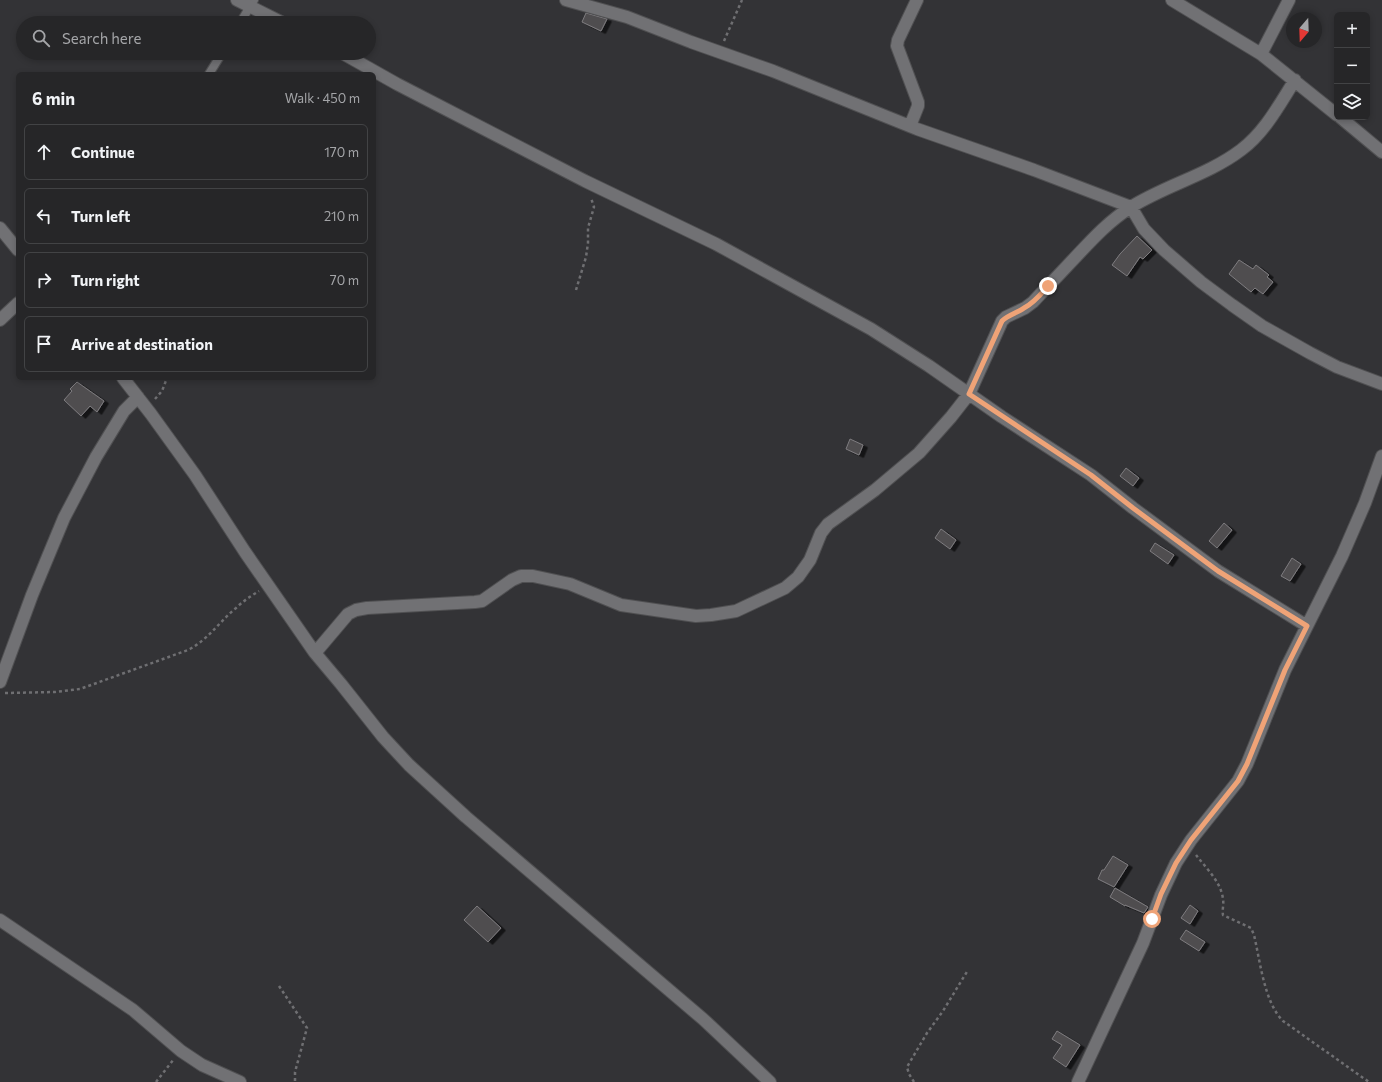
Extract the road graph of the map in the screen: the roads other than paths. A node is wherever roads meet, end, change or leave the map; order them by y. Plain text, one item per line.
1 (237, 0) edge
2 (566, 0) edge
3 (917, 0) edge
4 (1172, 0) edge
5 (1290, 0) edge
6 (252, 3) edge
7 (244, 16) edge
8 (272, 16) edge
9 (1261, 54) junction
10 (218, 60) edge
11 (354, 60) edge
12 (211, 72) edge
13 (376, 72) edge
14 (376, 72) edge
15 (1294, 80) junction
16 (1334, 113) edge
17 (1344, 120) edge
18 (910, 126) junction
19 (1382, 152) edge
20 (1131, 207) junction
21 (0, 228) edge
22 (16, 248) edge
23 (16, 305) edge
24 (0, 320) edge
25 (124, 380) edge
26 (1382, 384) edge
27 (969, 394) junction
28 (138, 397) junction
29 (1382, 456) edge
30 (1307, 626) junction
31 (315, 653) junction
32 (0, 682) edge
33 (0, 920) edge
34 (240, 1082) edge
35 (770, 1082) edge
36 (1078, 1082) edge

1 - 6 street
2 - 18 street
3 - 18 street
4 - 9 street
5 - 9 street
6 - 7 lane
6 - 8 street
9 - 15 street
10 - 12 lane
11 - 13 street
14 - 27 street
15 - 16 street
15 - 20 street
17 - 19 street
18 - 20 street
20 - 26 street
20 - 27 street
21 - 22 street
23 - 24 street
25 - 28 street
27 - 30 street
27 - 31 street
28 - 31 street
28 - 32 street
29 - 30 street
30 - 36 street
31 - 35 street
33 - 34 street

